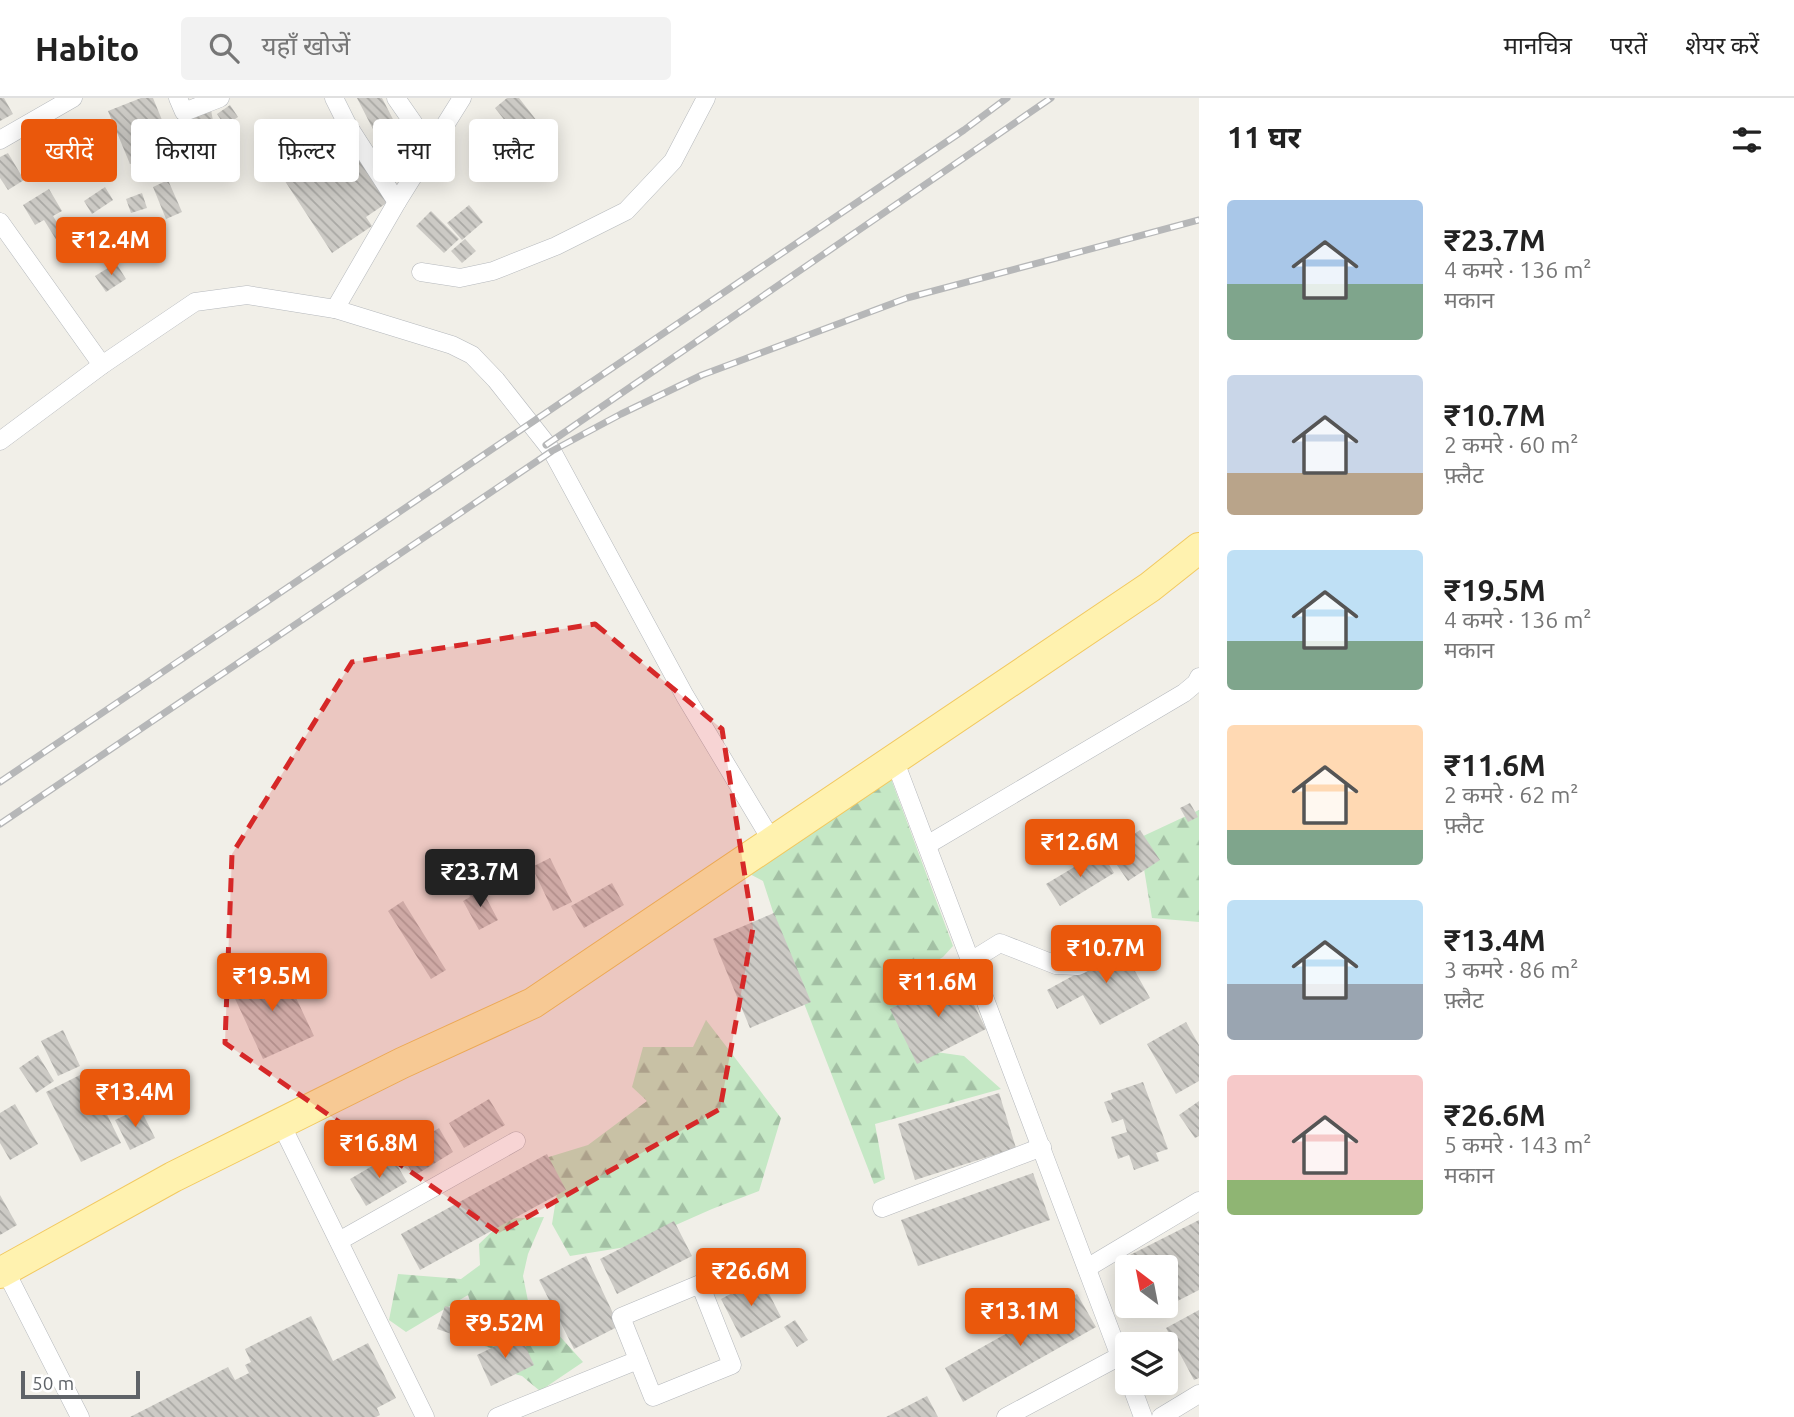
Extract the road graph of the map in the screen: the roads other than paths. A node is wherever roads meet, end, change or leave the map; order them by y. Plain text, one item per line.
1 (73, 98) edge
2 (178, 98) edge
3 (220, 98) edge
4 (334, 98) edge
5 (462, 98) edge
6 (706, 98) edge
7 (398, 99) edge
8 (411, 119) edge
9 (448, 119) edge
10 (0, 140) edge
11 (409, 182) edge
12 (397, 202) junction
13 (0, 222) edge
14 (421, 272) dead end
15 (335, 309) junction
16 (102, 365) junction
17 (0, 441) edge
18 (1199, 548) edge
19 (1199, 677) edge
20 (894, 760) junction
21 (772, 841) junction
22 (927, 845) junction
23 (1118, 946) dead end
24 (971, 961) junction
25 (281, 1124) junction
26 (516, 1141) dead end
27 (1042, 1147) junction
28 (1199, 1201) edge
29 (882, 1208) dead end
30 (339, 1241) junction
31 (1087, 1268) junction
32 (3, 1271) edge
33 (1115, 1343) edge
34 (1115, 1359) edge
35 (638, 1360) junction
36 (1199, 1394) edge
37 (1135, 1395) edge
38 (79, 1417) edge
39 (425, 1417) edge
40 (497, 1417) edge
41 (1006, 1417) edge
42 (1143, 1417) edge
43 (1161, 1417) edge

1 - 10 street
2 - 3 street
4 - 12 street
5 - 9 street
6 - 14 street
7 - 8 street
11 - 12 street
12 - 15 street
13 - 16 street
15 - 16 street
15 - 21 street
16 - 17 street
18 - 20 main road
19 - 22 street
20 - 21 main road
20 - 22 street
21 - 25 main road
22 - 24 street
23 - 24 street
24 - 27 street
25 - 30 street
25 - 32 main road
26 - 30 street
27 - 29 street
27 - 31 street
28 - 31 street
30 - 39 street
31 - 33 street
32 - 38 street
34 - 41 street
35 - 35 street
35 - 40 street
36 - 43 street
37 - 42 street

